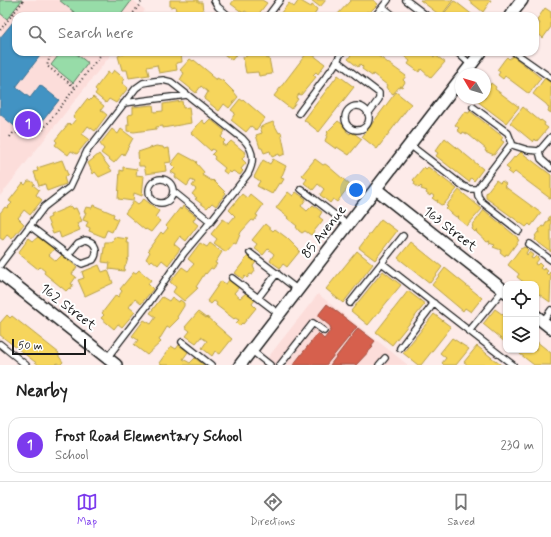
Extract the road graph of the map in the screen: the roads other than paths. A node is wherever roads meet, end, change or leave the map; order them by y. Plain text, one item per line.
1 (214, 0) edge
2 (280, 0) edge
3 (388, 0) edge
4 (406, 0) edge
5 (522, 0) edge
6 (383, 7) junction
7 (224, 12) edge
8 (271, 12) edge
9 (379, 12) edge
10 (389, 12) edge
11 (422, 12) edge
12 (513, 12) edge
13 (340, 56) edge
14 (459, 56) edge
15 (479, 56) edge
16 (520, 56) edge
17 (337, 61) junction
18 (467, 68) edge
19 (470, 68) edge
20 (551, 78) edge
21 (455, 86) edge
22 (188, 95) junction
23 (124, 103) junction
24 (473, 107) dead end
25 (299, 113) dead end
26 (368, 114) junction
27 (551, 137) edge
28 (410, 145) junction
29 (512, 146) junction
30 (539, 150) junction
31 (551, 168) edge
32 (301, 189) dead end
33 (376, 189) junction
34 (477, 189) junction
35 (174, 192) junction
36 (211, 222) junction
37 (348, 225) junction
38 (30, 226) junction
39 (519, 231) dead end
40 (403, 236) dead end
41 (529, 244) dead end
42 (250, 253) dead end
43 (68, 255) junction
44 (551, 260) edge
45 (382, 263) junction
46 (0, 265) edge
47 (0, 273) edge
48 (277, 273) junction
49 (232, 278) dead end
50 (503, 289) edge
51 (298, 290) junction
52 (503, 293) edge
53 (258, 298) junction
54 (350, 303) dead end
55 (434, 303) junction
56 (551, 310) edge
57 (279, 314) junction
58 (543, 321) edge
59 (470, 330) junction
60 (324, 331) dead end
61 (182, 342) dead end
62 (0, 344) edge
63 (400, 348) dead end
64 (251, 350) junction
65 (107, 358) junction
66 (385, 358) dead end
67 (26, 365) edge
68 (116, 365) edge
69 (211, 365) edge
70 (240, 365) edge
71 (270, 365) edge
72 (280, 365) edge
73 (379, 365) edge
74 (513, 365) edge

1 - 7 lane
2 - 8 lane
3 - 6 lane
4 - 11 lane
5 - 12 street
6 - 9 lane
6 - 10 lane
13 - 17 lane
14 - 18 lane
15 - 19 street
16 - 20 lane
17 - 25 lane
17 - 26 lane
21 - 28 street, 85 Avenue
22 - 23 lane
22 - 23 lane
22 - 36 lane
23 - 38 lane
24 - 29 lane
26 - 26 lane
27 - 30 lane
28 - 33 street, 85 Avenue
28 - 34 lane
29 - 30 lane
29 - 34 lane
30 - 31 lane
32 - 37 lane
33 - 37 street, 85 Avenue
33 - 50 street, 163 Street
34 - 39 lane
35 - 35 lane
35 - 36 lane
36 - 65 lane
37 - 51 street, 85 Avenue
38 - 43 lane
38 - 46 lane
40 - 45 lane
41 - 44 lane
42 - 48 lane
43 - 43 lane
45 - 54 lane
45 - 55 lane
47 - 65 street, 162 Street
48 - 51 lane
48 - 53 lane
49 - 53 lane
51 - 57 street, 85 Avenue
52 - 59 lane
53 - 57 lane
55 - 59 lane
55 - 63 lane
56 - 58 lane
57 - 64 street, 85 Avenue
59 - 74 lane
60 - 72 lane
61 - 69 lane
62 - 67 lane
64 - 70 street, 85 Avenue
64 - 71 lane
65 - 68 street, 162 Street
66 - 73 lane

